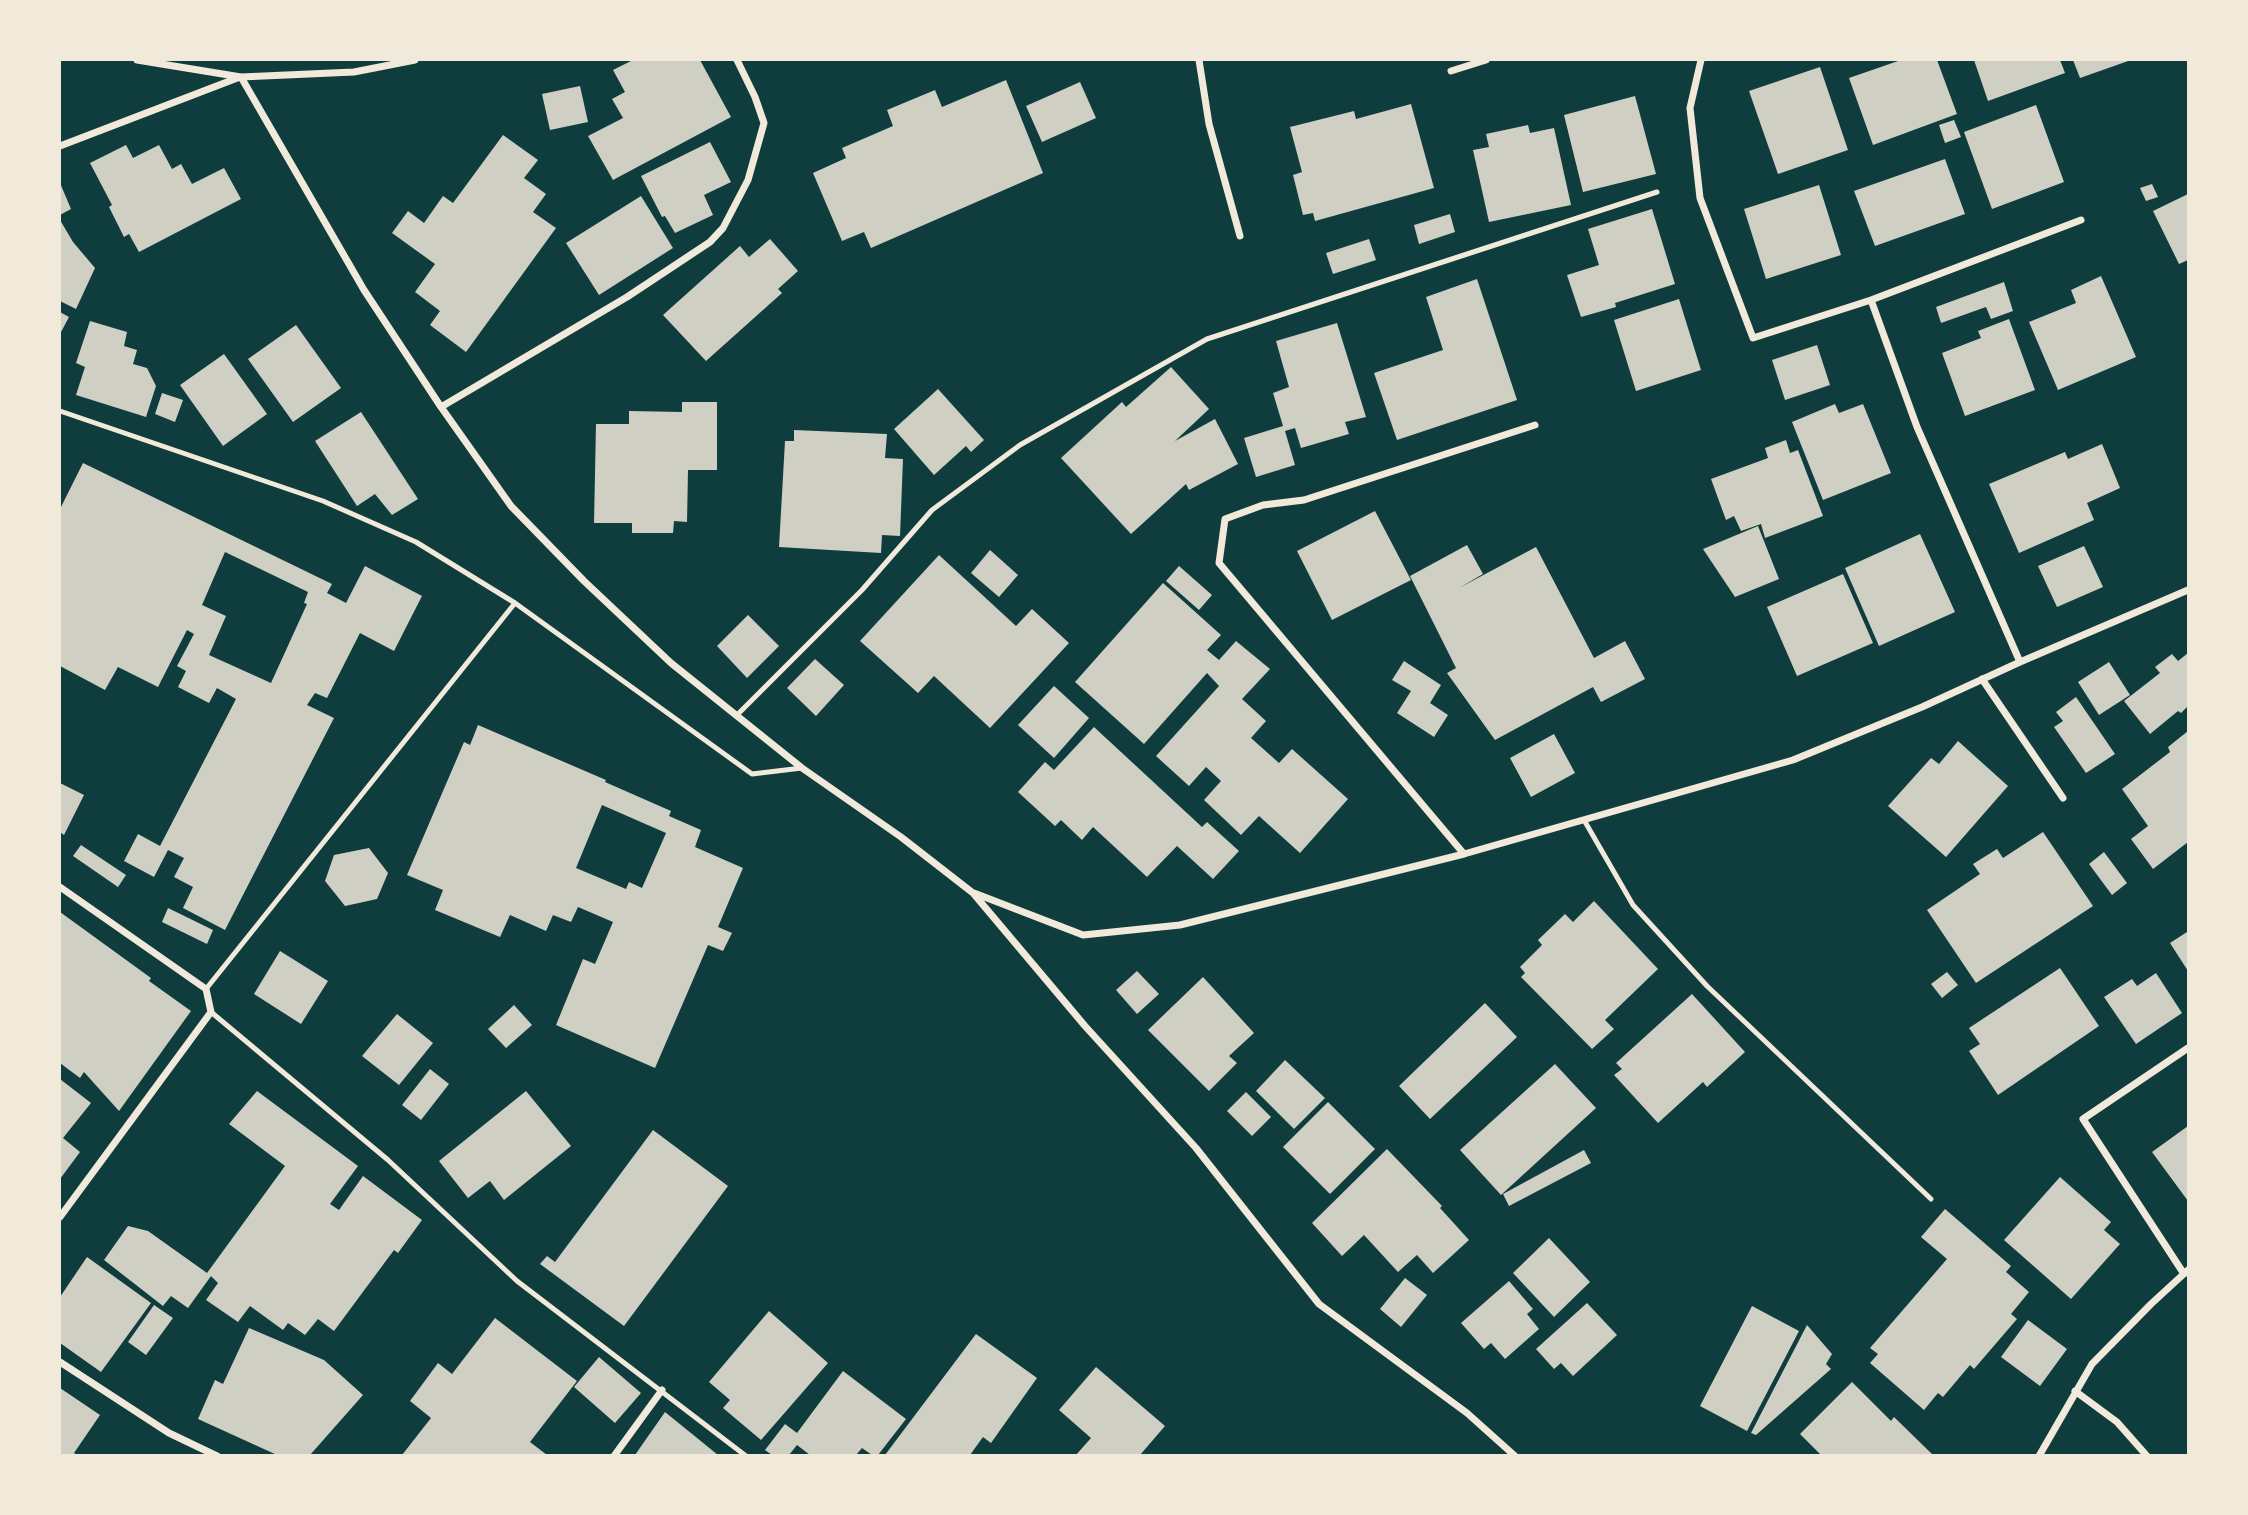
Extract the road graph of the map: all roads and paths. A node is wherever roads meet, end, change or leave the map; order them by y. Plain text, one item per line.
1 (137, 60) edge
2 (415, 60) edge
3 (737, 60) edge
4 (1199, 60) edge
5 (1486, 60) edge
6 (1701, 60) edge
7 (1451, 71) dead end
8 (241, 76) junction
9 (60, 146) edge
10 (1657, 192) dead end
11 (2081, 220) dead end
12 (1240, 236) dead end
13 (1871, 300) junction
14 (441, 407) junction
15 (60, 411) edge
16 (1535, 425) dead end
17 (2189, 590) edge
18 (515, 603) junction
19 (2020, 662) junction
20 (1982, 679) junction
21 (737, 715) junction
22 (802, 768) junction
23 (2063, 798) dead end
24 (1584, 820) junction
25 (1464, 854) junction
26 (60, 887) edge
27 (973, 893) junction
28 (206, 989) junction
29 (211, 1012) junction
30 (2189, 1048) edge
31 (1931, 1199) dead end
32 (60, 1217) edge
33 (2187, 1272) edge
34 (60, 1362) edge
35 (662, 1390) junction
36 (2075, 1391) junction
37 (217, 1455) edge
38 (614, 1455) edge
39 (746, 1455) edge
40 (1515, 1455) edge
41 (2039, 1455) edge
42 (2147, 1455) edge

1 - 8 street
2 - 8 street
3 - 14 street
4 - 12 street
5 - 7 street
6 - 13 street
8 - 9 street
8 - 14 street
10 - 21 lane
11 - 13 street
13 - 19 street
14 - 21 street
15 - 18 lane
16 - 25 street
17 - 19 street
18 - 22 lane
18 - 28 lane
19 - 20 street
20 - 23 street
20 - 24 street
21 - 22 street
22 - 27 street
24 - 25 street
24 - 31 lane
25 - 27 street
26 - 28 street
27 - 40 street
28 - 29 street
29 - 32 street
29 - 35 lane
30 - 33 street
33 - 36 street
34 - 37 street
35 - 38 street
35 - 39 lane
36 - 41 street
36 - 42 street

